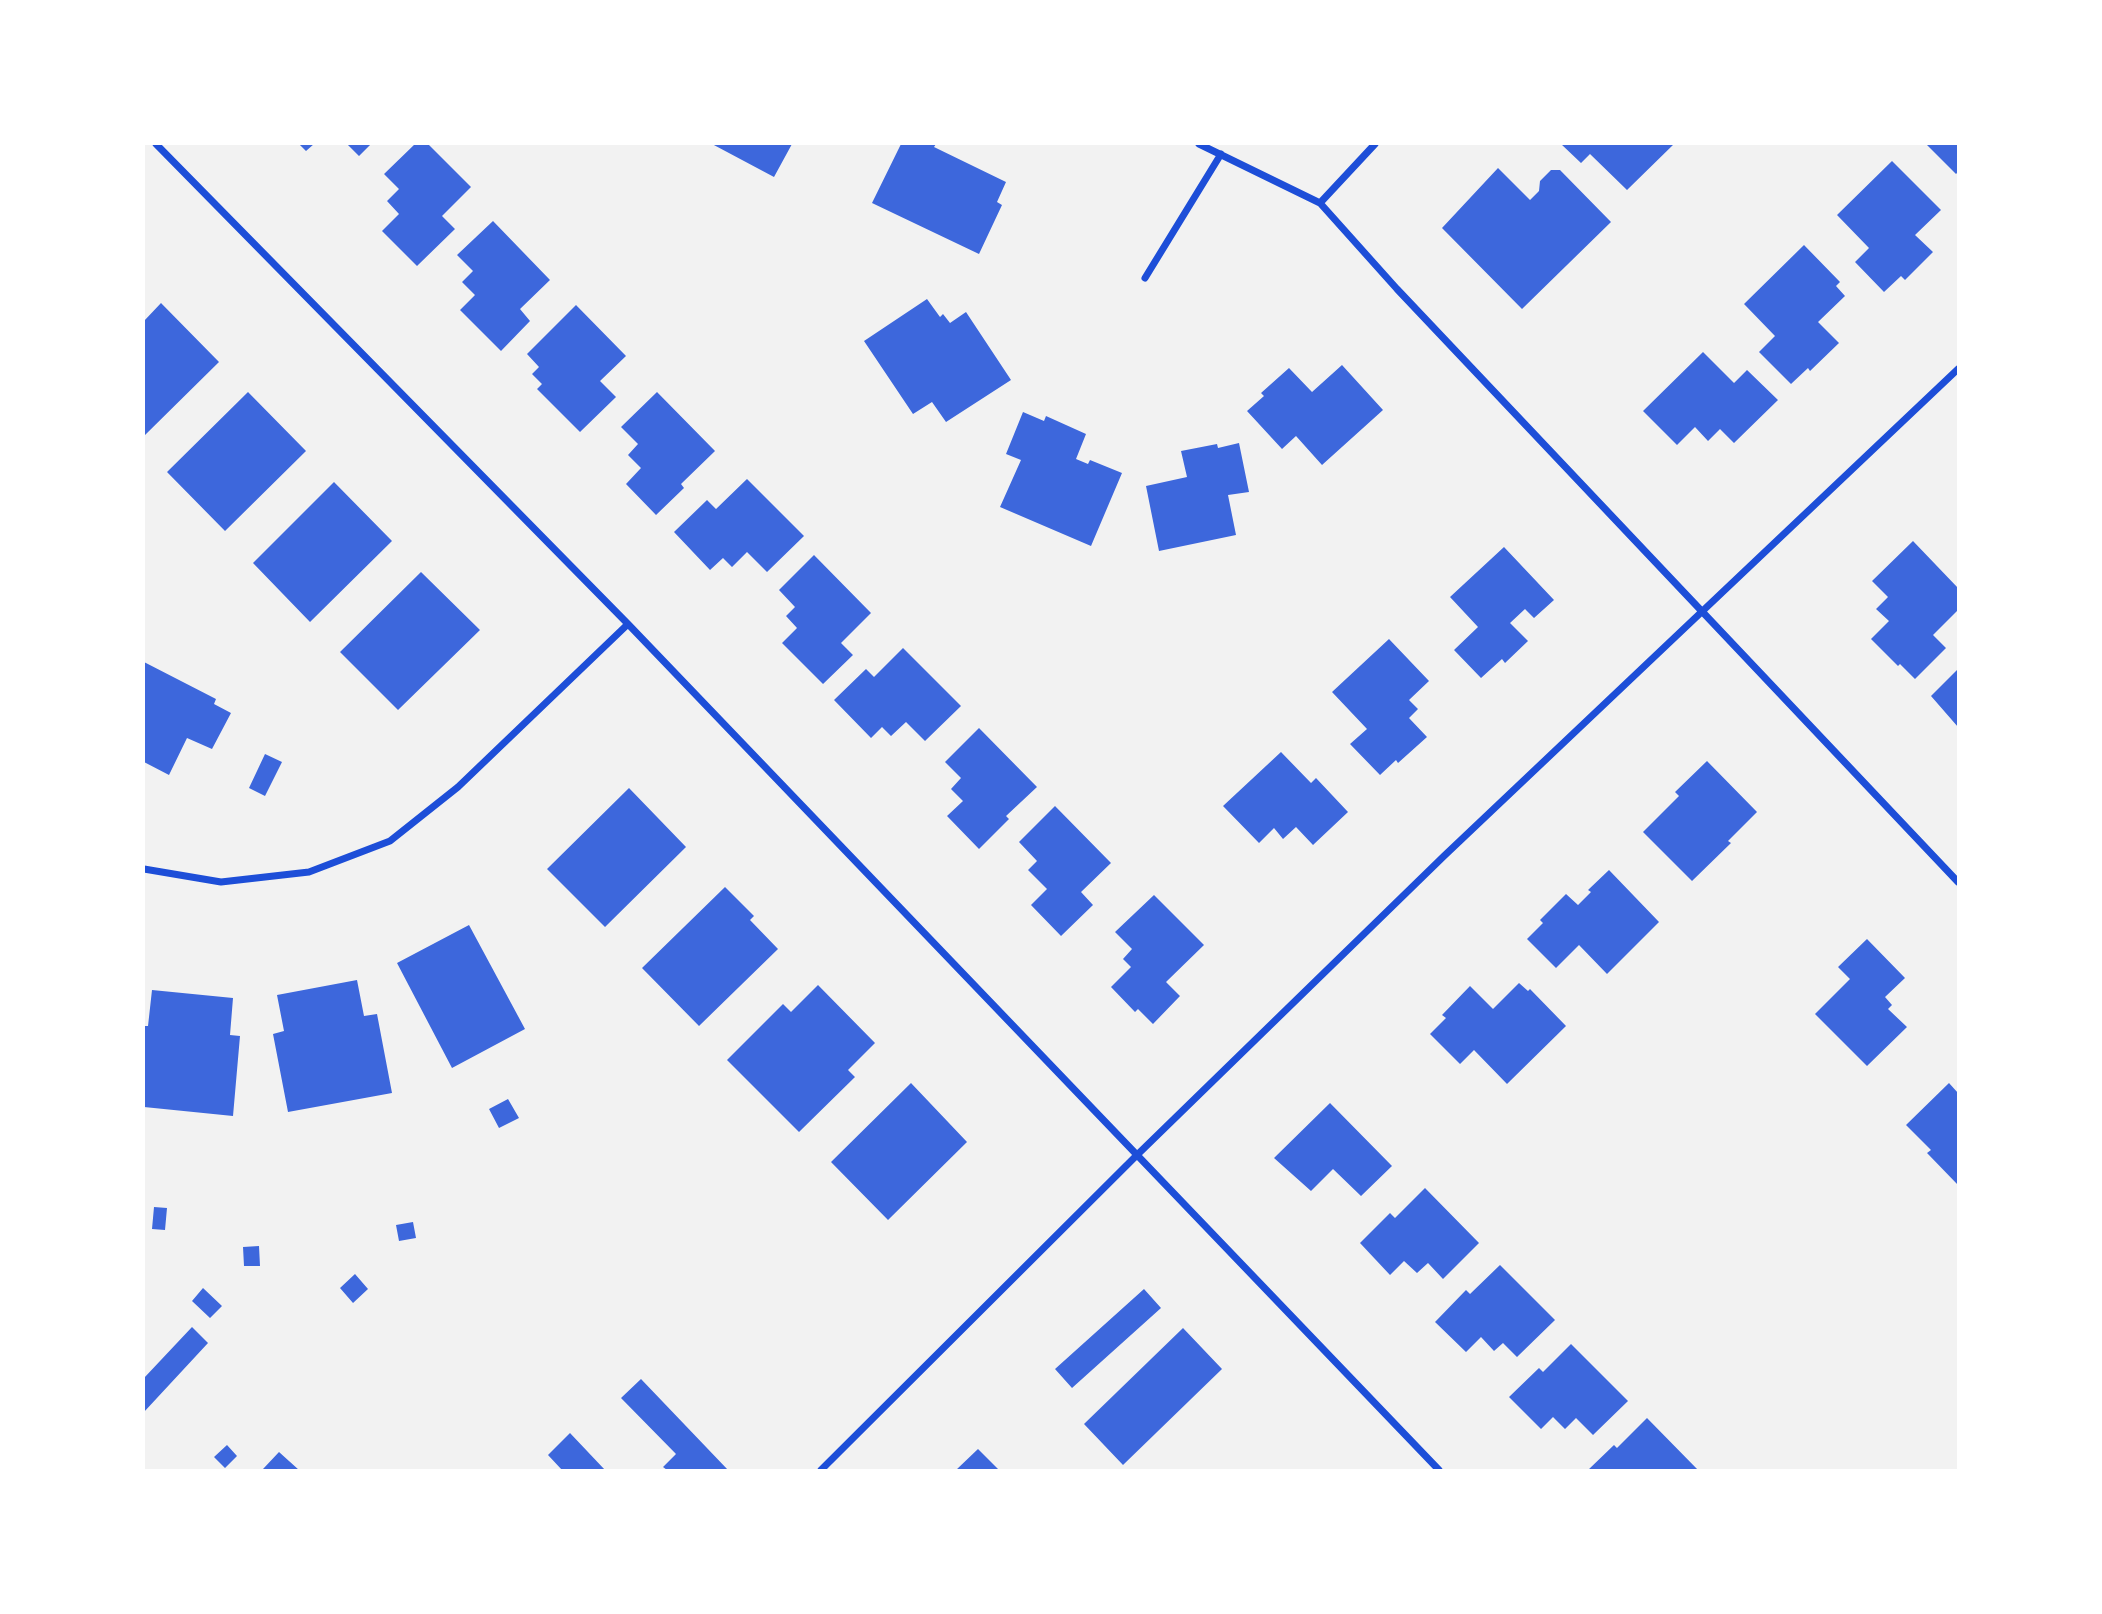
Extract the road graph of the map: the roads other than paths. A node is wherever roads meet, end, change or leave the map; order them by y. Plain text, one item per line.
1 (156, 144) edge
2 (1199, 144) edge
3 (1375, 144) edge
4 (1221, 154) junction
5 (1320, 203) junction
6 (1145, 278) dead end
7 (1958, 369) edge
8 (1702, 612) junction
9 (628, 624) junction
10 (144, 869) edge
11 (1958, 882) edge
12 (1136, 1156) junction
13 (821, 1471) edge
14 (1439, 1471) edge

1 - 9 street
2 - 4 street
3 - 5 street
4 - 5 street
4 - 6 street
5 - 8 street
7 - 8 street
8 - 11 street
8 - 12 street
9 - 10 street
9 - 12 street
12 - 13 street
12 - 14 street

